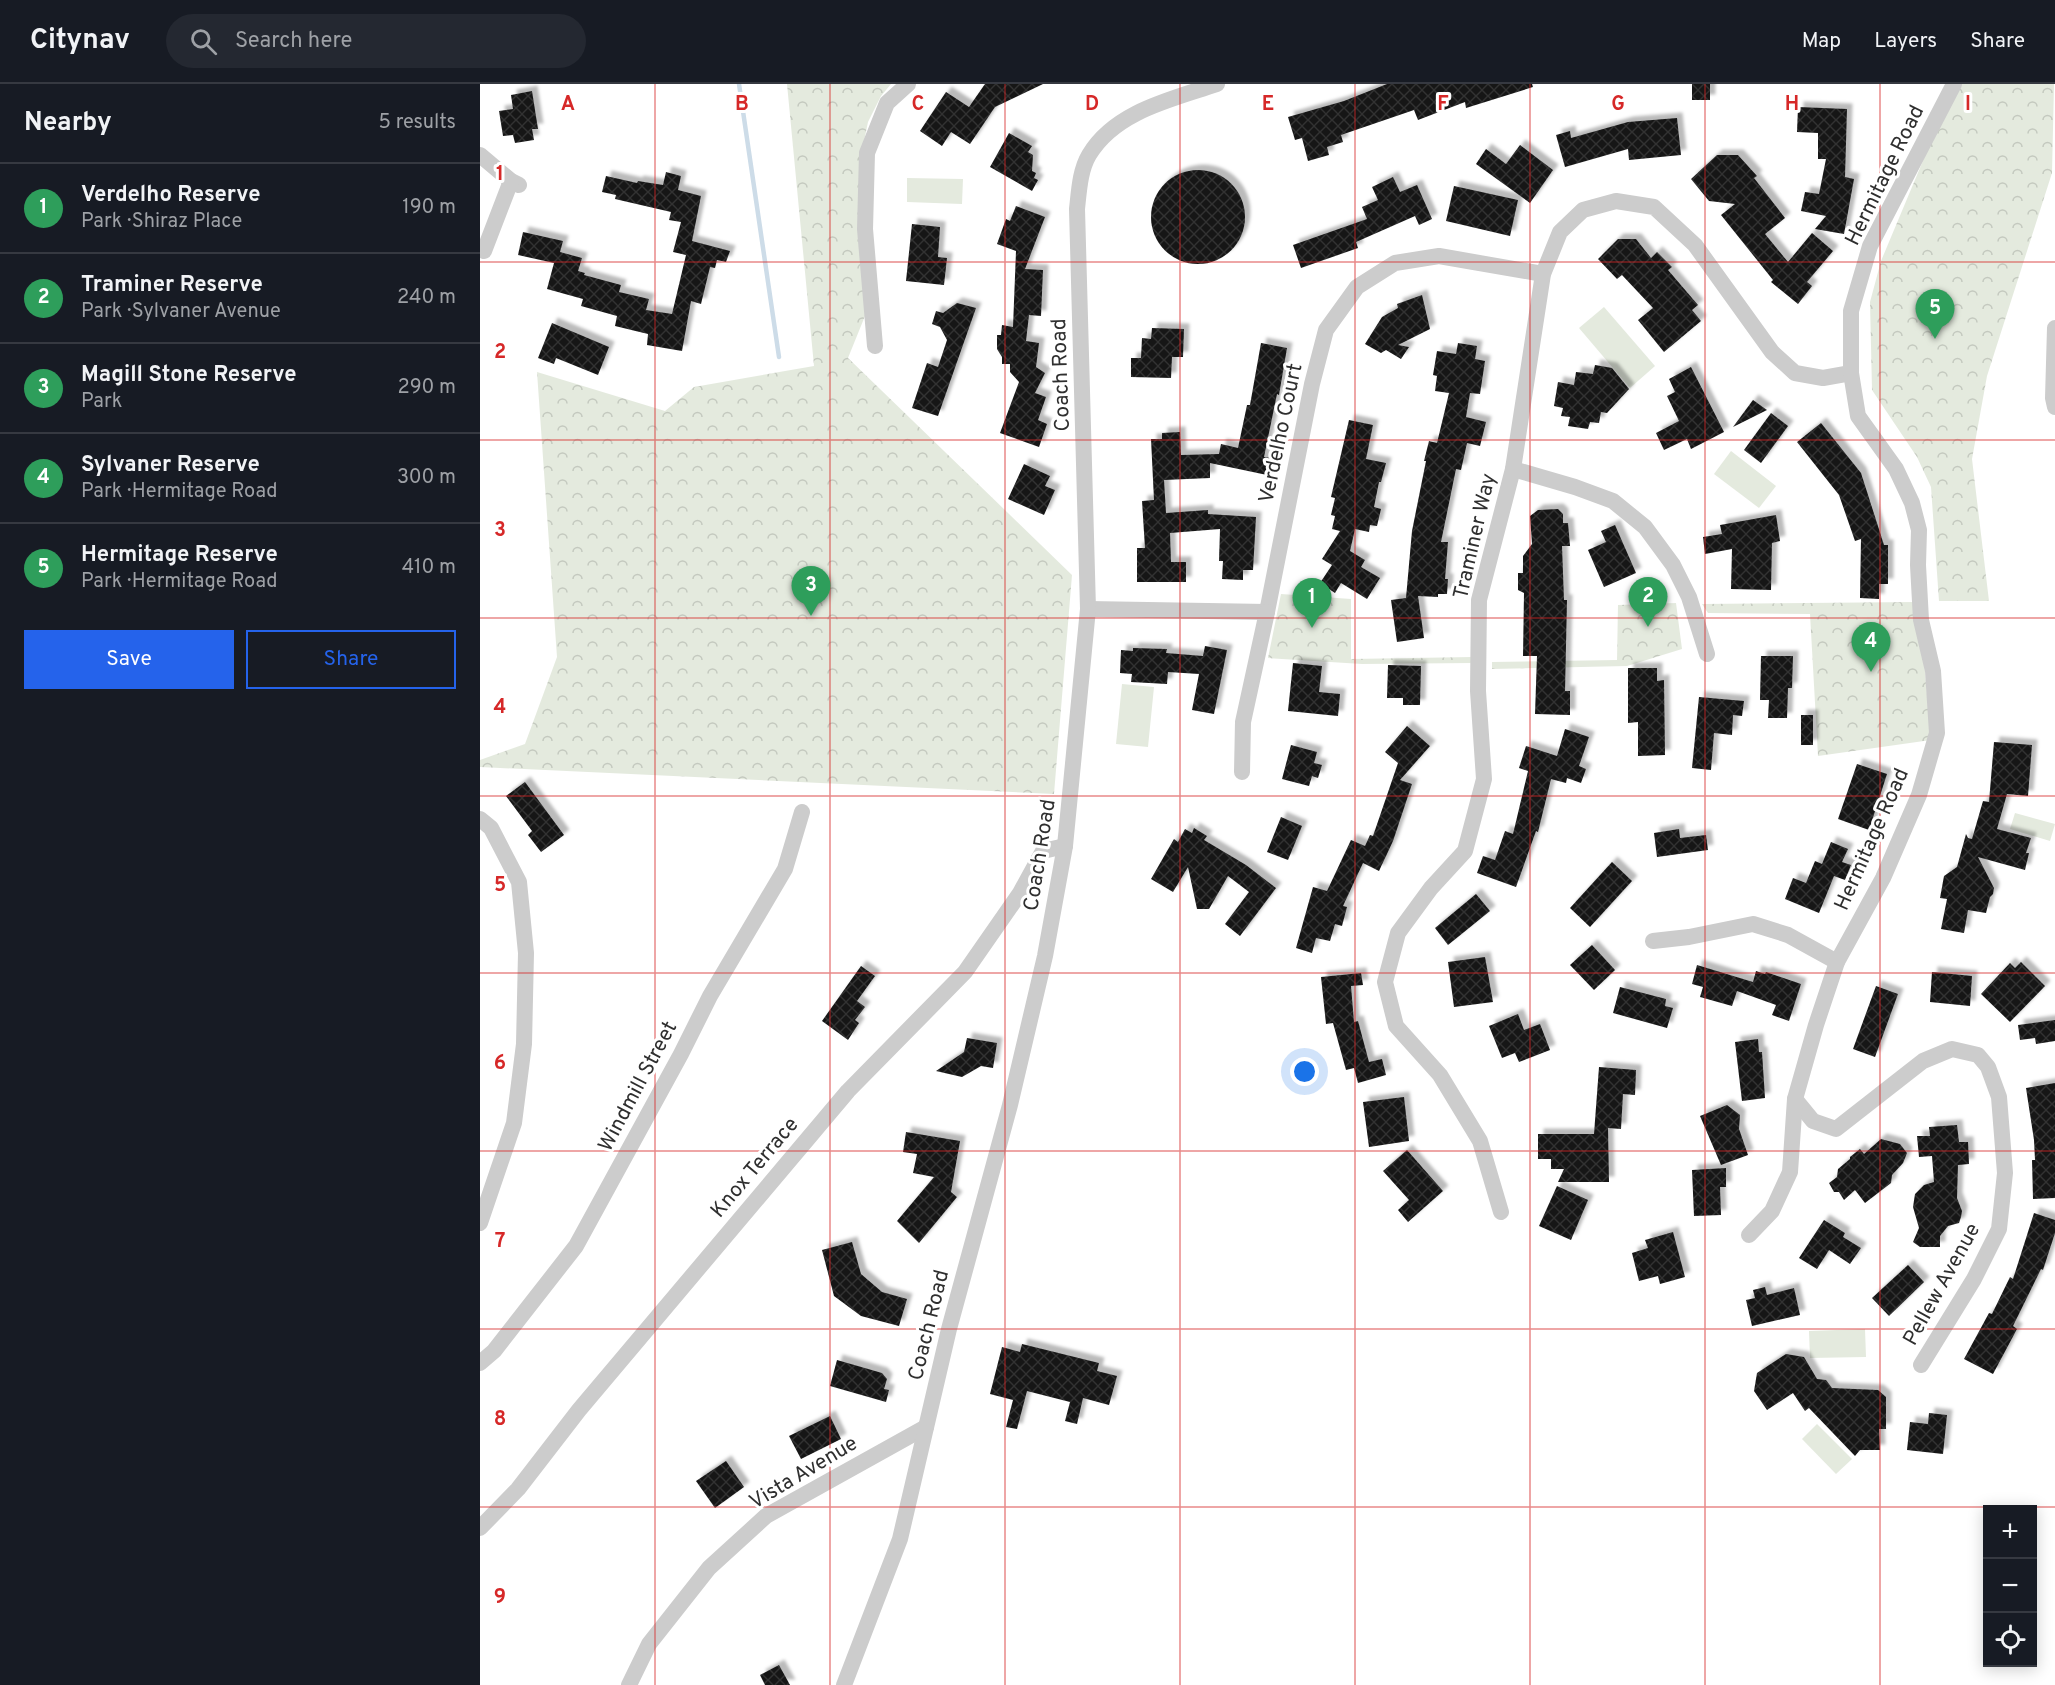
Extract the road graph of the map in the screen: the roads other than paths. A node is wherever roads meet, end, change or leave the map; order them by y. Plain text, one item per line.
1 (908, 84) edge
2 (1217, 84) edge
3 (1954, 84) edge
4 (480, 155) edge
5 (484, 251) dead end
6 (1543, 273) junction
7 (2055, 328) edge
8 (875, 345) dead end
9 (1851, 373) junction
10 (2055, 407) edge
11 (1513, 469) junction
12 (1088, 609) junction
13 (1267, 612) junction
14 (1707, 654) dead end
15 (1242, 772) dead end
16 (802, 812) dead end
17 (480, 819) edge
18 (1065, 846) junction
19 (1653, 941) dead end
20 (1837, 962) junction
21 (1796, 1099) junction
22 (1501, 1212) dead end
23 (480, 1223) edge
24 (1749, 1235) dead end
25 (480, 1363) edge
26 (1921, 1365) dead end
27 (926, 1427) junction
28 (480, 1528) edge
29 (629, 1685) edge
30 (844, 1685) edge

1 - 8 street
2 - 12 street, Coach Road
3 - 9 street, Hermitage Road
4 - 5 street
6 - 9 street, Traminer Way
6 - 11 street, Traminer Way
6 - 13 street, Verdelho Court
7 - 10 street
9 - 20 street, Hermitage Road
11 - 14 street
11 - 22 street, Traminer Way
12 - 13 street
12 - 18 street, Coach Road
13 - 15 street, Verdelho Court
16 - 25 street, Windmill Street
17 - 23 street
18 - 27 street, Coach Road
18 - 28 street, Knox Terrace
19 - 20 street
20 - 21 street, Hermitage Road
21 - 24 street, Hermitage Road
21 - 26 street, Pellew Avenue
27 - 29 street, Vista Avenue
27 - 30 street, Coach Road

